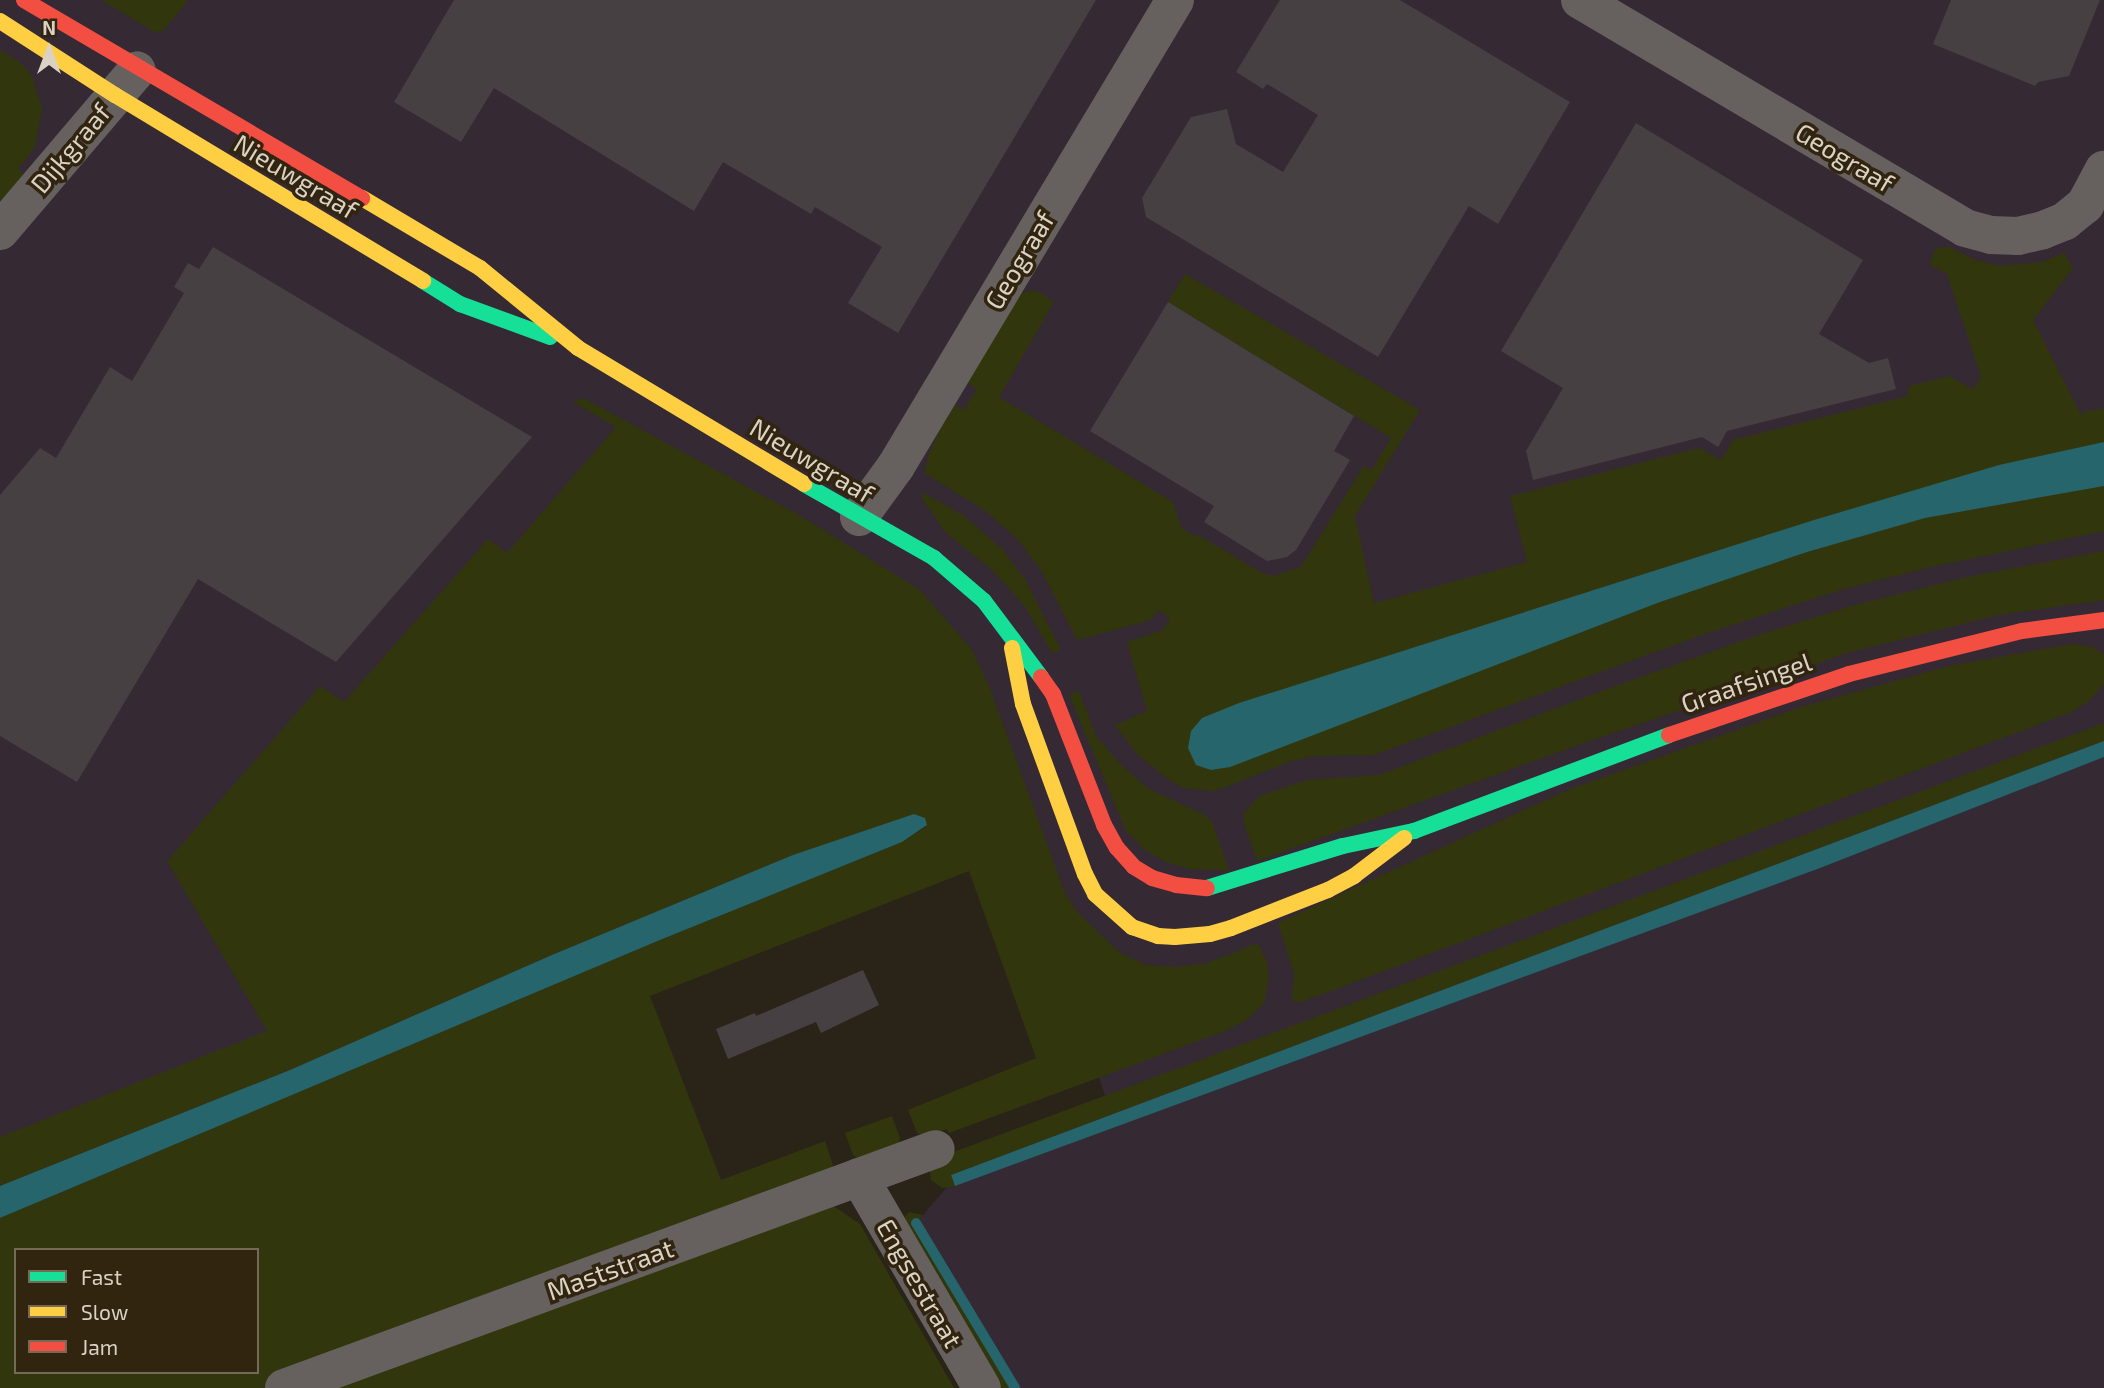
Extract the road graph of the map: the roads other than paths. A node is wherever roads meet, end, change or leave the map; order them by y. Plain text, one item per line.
1 (24, 0) edge
2 (1175, 0) edge
3 (1580, 0) edge
4 (0, 21) edge
5 (141, 66) junction
6 (115, 95) junction
7 (2104, 170) edge
8 (0, 231) edge
9 (578, 348) junction
10 (859, 517) junction
11 (2104, 620) edge
12 (1008, 630) junction
13 (1414, 831) junction
14 (1250, 878) joint
15 (1264, 917) joint
16 (936, 1149) dead end
17 (859, 1177) junction
18 (284, 1388) edge
19 (982, 1388) edge

1 - 5 street, Nieuwgraaf
2 - 10 street, Geograaf
3 - 7 street, Geograaf
4 - 6 street, Nieuwgraaf
5 - 6 street, Dijkgraaf
5 - 9 street, Nieuwgraaf
6 - 8 street, Dijkgraaf
6 - 9 street, Nieuwgraaf
9 - 10 street, Nieuwgraaf
10 - 12 street, Nieuwgraaf
11 - 13 street, Graafsingel
12 - 14 street, Nieuwgraaf
12 - 15 street, Nieuwgraaf
13 - 14 street, Graafsingel
13 - 15 street, Graafsingel
16 - 17 street, Maststraat
17 - 18 street, Maststraat
17 - 19 street, Engsestraat

